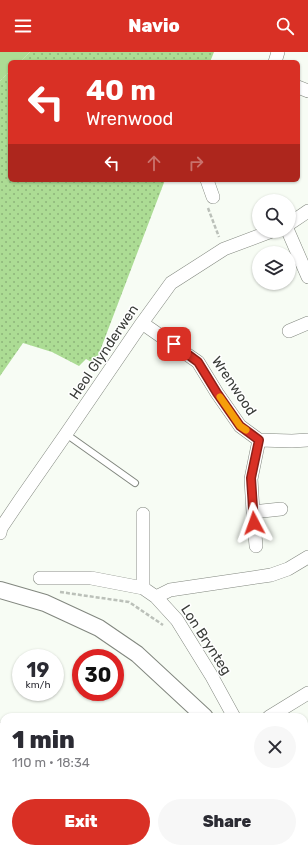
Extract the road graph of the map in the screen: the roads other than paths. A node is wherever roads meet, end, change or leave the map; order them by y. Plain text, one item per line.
1 (208, 182) edge
2 (213, 197) road end
3 (308, 211) edge
4 (296, 219) edge
5 (253, 238) edge
6 (291, 238) edge
7 (308, 277) edge
8 (142, 323) junction
9 (308, 323) edge
10 (288, 331) dead end
11 (66, 434) junction
12 (259, 440) junction
13 (308, 440) edge
14 (135, 483) dead end
15 (281, 509) dead end
16 (253, 512) junction
17 (143, 514) dead end
18 (0, 533) edge
19 (256, 546) dead end
20 (308, 557) edge
21 (40, 578) dead end
22 (143, 588) junction
23 (0, 590) edge
24 (156, 597) junction
25 (308, 693) edge
26 (201, 713) edge
27 (232, 713) edge
28 (276, 713) edge

1 - 2 street
3 - 4 street
5 - 8 street, Heol Glynderwen
6 - 7 street
8 - 11 street, Heol Glynderwen
8 - 12 street, Wrenwood
9 - 10 street
11 - 14 lane
11 - 18 street, Heol Glynderwen
12 - 13 street
12 - 16 street
15 - 16 street
16 - 19 street
17 - 22 street
20 - 24 street
21 - 22 street, Lon Brynteg
22 - 24 street, Lon Brynteg
23 - 26 street
24 - 27 street, Lon Brynteg
25 - 28 street

